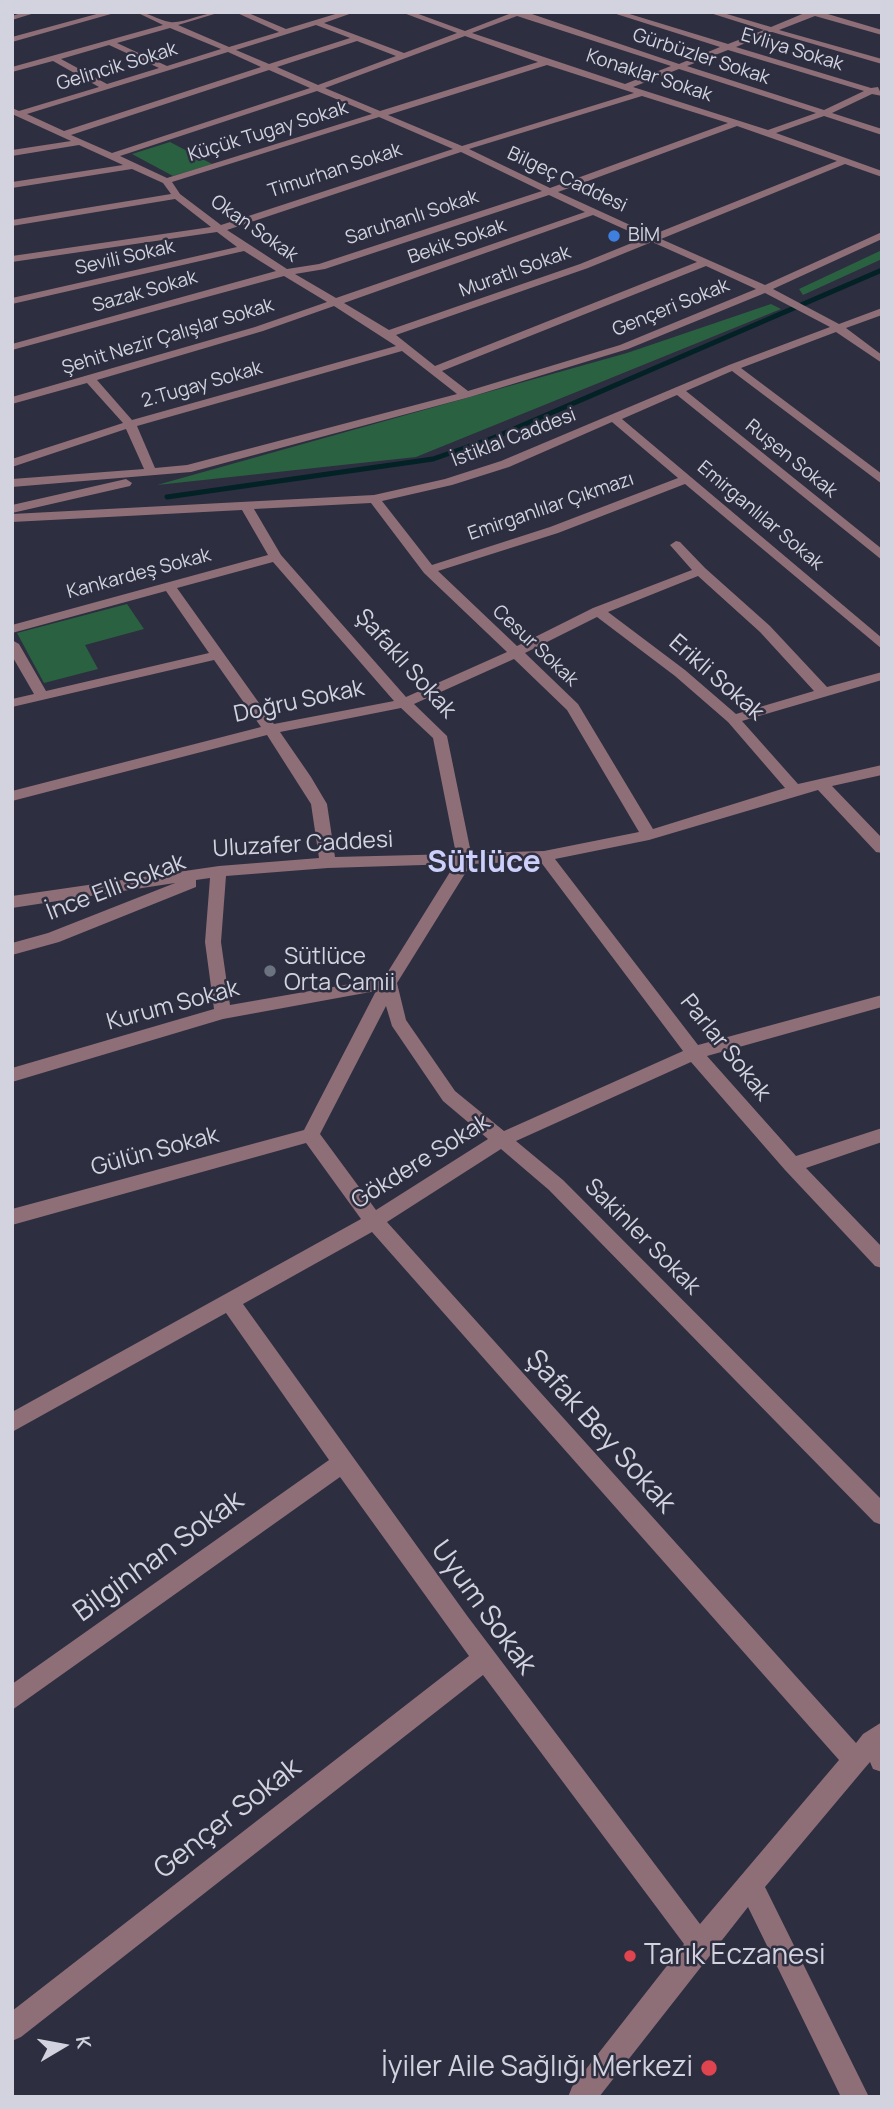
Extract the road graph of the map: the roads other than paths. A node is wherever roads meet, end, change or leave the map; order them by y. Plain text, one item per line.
1 (34, 12) edge
2 (114, 12) edge
3 (140, 12) edge
4 (217, 12) edge
5 (239, 12) edge
6 (351, 12) edge
7 (405, 12) edge
8 (614, 12) edge
9 (710, 12) edge
10 (516, 13) edge
11 (815, 13) edge
12 (334, 14) edge
13 (12, 18) edge
14 (318, 23) junction
15 (172, 26) junction
16 (776, 31) junction
17 (286, 32) junction
18 (882, 33) edge
19 (463, 34) junction
20 (355, 38) junction
21 (12, 40) edge
22 (109, 42) junction
23 (732, 48) junction
24 (225, 50) junction
25 (402, 55) junction
26 (54, 58) junction
27 (547, 62) junction
28 (882, 62) edge
29 (263, 67) junction
30 (680, 67) junction
31 (165, 68) junction
32 (12, 71) edge
33 (882, 86) edge
34 (106, 87) junction
35 (626, 87) junction
36 (314, 89) junction
37 (877, 92) edge
38 (642, 93) junction
39 (16, 112) edge
40 (825, 113) junction
41 (380, 116) junction
42 (32, 120) junction
43 (12, 123) edge
44 (736, 123) junction
45 (882, 132) edge
46 (768, 133) junction
47 (64, 134) junction
48 (81, 142) junction
49 (460, 149) junction
50 (12, 153) edge
51 (112, 156) junction
52 (844, 161) junction
53 (132, 166) junction
54 (882, 174) edge
55 (166, 181) junction
56 (12, 186) edge
57 (548, 192) junction
58 (177, 196) junction
59 (593, 212) junction
60 (12, 223) edge
61 (222, 228) junction
62 (882, 235) edge
63 (653, 239) junction
64 (245, 248) junction
65 (12, 259) edge
66 (705, 263) junction
67 (287, 274) junction
68 (765, 289) junction
69 (12, 301) edge
70 (333, 303) junction
71 (882, 311) edge
72 (840, 329) junction
73 (388, 334) junction
74 (12, 347) edge
75 (402, 347) junction
76 (882, 360) edge
77 (733, 367) junction
78 (433, 370) junction
79 (90, 379) junction
80 (678, 390) junction
81 (466, 395) junction
82 (12, 401) edge
83 (613, 417) junction
84 (130, 424) junction
85 (12, 463) edge
86 (187, 469) junction
87 (151, 472) junction
88 (686, 480) junction
89 (882, 480) edge
90 (12, 483) edge
91 (374, 499) junction
92 (246, 506) junction
93 (12, 509) edge
94 (12, 518) edge
95 (676, 545) dead end
96 (882, 555) edge
97 (276, 557) junction
98 (429, 570) junction
99 (700, 571) junction
100 (168, 586) junction
101 (598, 611) junction
102 (12, 629) edge
103 (12, 644) edge
104 (882, 645) edge
105 (513, 654) junction
106 (216, 655) junction
107 (882, 676) edge
108 (825, 694) junction
109 (43, 696) junction
110 (12, 703) edge
111 (404, 703) junction
112 (733, 719) junction
113 (268, 730) junction
114 (882, 770) edge
115 (820, 783) junction
116 (795, 790) junction
117 (12, 796) edge
118 (649, 835) junction
119 (882, 848) edge
120 (544, 856) junction
121 (465, 861) junction
122 (328, 863) junction
123 (219, 872) junction
124 (12, 902) edge
125 (12, 949) edge
126 (389, 983) junction
127 (882, 1001) edge
128 (223, 1013) junction
129 (694, 1052) junction
130 (12, 1075) edge
131 (310, 1135) junction
132 (882, 1135) edge
133 (501, 1140) junction
134 (792, 1166) junction
135 (12, 1217) edge
136 (374, 1221) junction
137 (882, 1260) edge
138 (229, 1301) junction
139 (12, 1423) edge
140 (341, 1464) junction
141 (882, 1515) edge
142 (483, 1660) junction
143 (12, 1698) edge
144 (872, 1749) edge
145 (751, 1886) junction
146 (700, 1944) junction
147 (12, 2028) edge
148 (582, 2097) edge
149 (855, 2097) edge

1 - 13 street
2 - 21 street
3 - 15 street
4 - 15 street
5 - 17 street
6 - 12 street, Gelincik Sokak
7 - 19 street, Konaklar Sokak
8 - 23 street, Evliya Sokak
9 - 16 street
10 - 19 street
10 - 30 street, Gürbüzler Sokak
11 - 16 street
11 - 18 street
12 - 14 street, Gelincik Sokak
14 - 17 street, Gelincik Sokak
14 - 20 street
15 - 22 street
15 - 24 street
16 - 23 street
16 - 28 street
17 - 24 street, Gelincik Sokak
19 - 25 street
19 - 27 street, Konaklar Sokak
20 - 25 street
20 - 29 street
22 - 26 street
22 - 31 street
23 - 30 street
23 - 37 street, Evliya Sokak
24 - 29 street, Bilgeç Caddesi
24 - 31 street, Gelincik Sokak
25 - 36 street
26 - 32 street
26 - 34 street
27 - 35 street, Konaklar Sokak
27 - 41 street, Küçük Tugay Sokak
29 - 36 street, Bilgeç Caddesi
29 - 47 street
30 - 35 street
30 - 40 street, Gürbüzler Sokak
31 - 34 street, Gelincik Sokak
33 - 37 street
34 - 39 street, Gelincik Sokak
35 - 38 street, Konaklar Sokak
36 - 41 street, Bilgeç Caddesi
36 - 51 street
37 - 40 street
38 - 44 street, Konaklar Sokak
38 - 49 street, Timurhan Sokak
39 - 42 street, Okan Sokak
40 - 45 street, Gürbüzler Sokak
40 - 46 street
41 - 49 street, Bilgeç Caddesi
41 - 55 street, Küçük Tugay Sokak
42 - 43 street
42 - 47 street, Okan Sokak
44 - 46 street, Konaklar Sokak
44 - 57 street, Saruhanlı Sokak
46 - 52 street, Konaklar Sokak
47 - 48 street, Okan Sokak
48 - 50 street
48 - 51 street, Okan Sokak
49 - 57 street, Bilgeç Caddesi
49 - 61 street, Timurhan Sokak
51 - 53 street, Okan Sokak
52 - 54 street, Konaklar Sokak
52 - 63 street, Muratlı Sokak
53 - 55 street, Okan Sokak
53 - 56 street
55 - 58 street, Okan Sokak
57 - 59 street, Bilgeç Caddesi
57 - 67 street, Saruhanlı Sokak
58 - 60 street
58 - 61 street, Okan Sokak
59 - 63 street, Bilgeç Caddesi
59 - 70 street, Bekik Sokak
61 - 64 street, Okan Sokak
61 - 65 street, Timurhan Sokak
62 - 68 street, Gençeri Sokak
63 - 66 street, Bilgeç Caddesi
63 - 73 street, Muratlı Sokak
64 - 67 street, Okan Sokak
64 - 69 street, Sevili Sokak
66 - 68 street, Bilgeç Caddesi
66 - 78 street, Gençeri Sokak
67 - 70 street, Okan Sokak
67 - 74 street, Sazak Sokak
68 - 72 street, Bilgeç Caddesi
68 - 81 street, Gençeri Sokak
70 - 73 street, Okan Sokak
70 - 79 street, Şehit Nezir Çalışlar Sokak
71 - 72 street, İstiklal Caddesi
72 - 76 street, Bilgeç Caddesi
72 - 77 street, İstiklal Caddesi
73 - 75 street, Okan Sokak
75 - 78 street, Okan Sokak
75 - 84 street, 2.Tugay Sokak
77 - 80 street, İstiklal Caddesi
77 - 89 street
78 - 81 street, Okan Sokak
79 - 82 street, Şehit Nezir Çalışlar Sokak
79 - 84 street
80 - 83 street, İstiklal Caddesi
80 - 96 street, Ruşen Sokak
81 - 86 street, Gençeri Sokak
83 - 88 street, Emirganlılar Sokak
83 - 91 street, İstiklal Caddesi
84 - 85 street, 2.Tugay Sokak
84 - 87 street
86 - 87 street
86 - 93 street
87 - 90 street
88 - 98 street, Emirganlılar Çıkmazı
88 - 104 street, Emirganlılar Sokak
91 - 92 street, İstiklal Caddesi
91 - 98 street, Cesur Sokak
92 - 94 street, İstiklal Caddesi
92 - 97 street, Şafaklı Sokak
95 - 99 street
97 - 100 street, Kankardeş Sokak
97 - 111 street, Şafaklı Sokak
98 - 105 street, Cesur Sokak
99 - 101 street, Doğru Sokak
99 - 108 street
100 - 102 street, Kankardeş Sokak
100 - 106 street
101 - 105 street, Doğru Sokak
101 - 112 street, Erikli Sokak
103 - 109 street
105 - 111 street, Doğru Sokak
105 - 118 street, Cesur Sokak
106 - 109 street
106 - 113 street
107 - 108 street
108 - 112 street
109 - 110 street
111 - 113 street, Doğru Sokak
111 - 121 street, Şafaklı Sokak
112 - 116 street, Erikli Sokak
113 - 117 street, Doğru Sokak
113 - 122 street
114 - 115 street, Uluzafer Caddesi
115 - 116 street, Uluzafer Caddesi
115 - 119 street
116 - 118 street, Uluzafer Caddesi
118 - 120 street, Uluzafer Caddesi
120 - 121 street, Uluzafer Caddesi
120 - 129 street, Parlar Sokak
121 - 122 street, Uluzafer Caddesi
121 - 126 street
122 - 123 street, Uluzafer Caddesi
123 - 124 street, Uluzafer Caddesi
123 - 125 street, İnce Elli Sokak
123 - 128 street, İnce Elli Sokak
126 - 128 street, Kurum Sokak
126 - 131 street
126 - 133 street, Sakinler Sokak
127 - 129 street, Gökdere Sokak
128 - 130 street, Kurum Sokak
129 - 133 street, Gökdere Sokak
129 - 134 street, Parlar Sokak
131 - 135 street, Gülün Sokak
131 - 136 street, Şafak Bey Sokak
132 - 134 street
133 - 136 street, Gökdere Sokak
133 - 141 street, Sakinler Sokak
134 - 137 street, Parlar Sokak
136 - 138 street, Gökdere Sokak
136 - 144 street, Şafak Bey Sokak
138 - 139 street, Gökdere Sokak
138 - 140 street, Uyum Sokak
140 - 142 street, Uyum Sokak
140 - 143 street, Bilginhan Sokak
142 - 146 street, Uyum Sokak
142 - 147 street, Gençer Sokak
144 - 145 street
145 - 146 street
145 - 149 street
146 - 148 street

